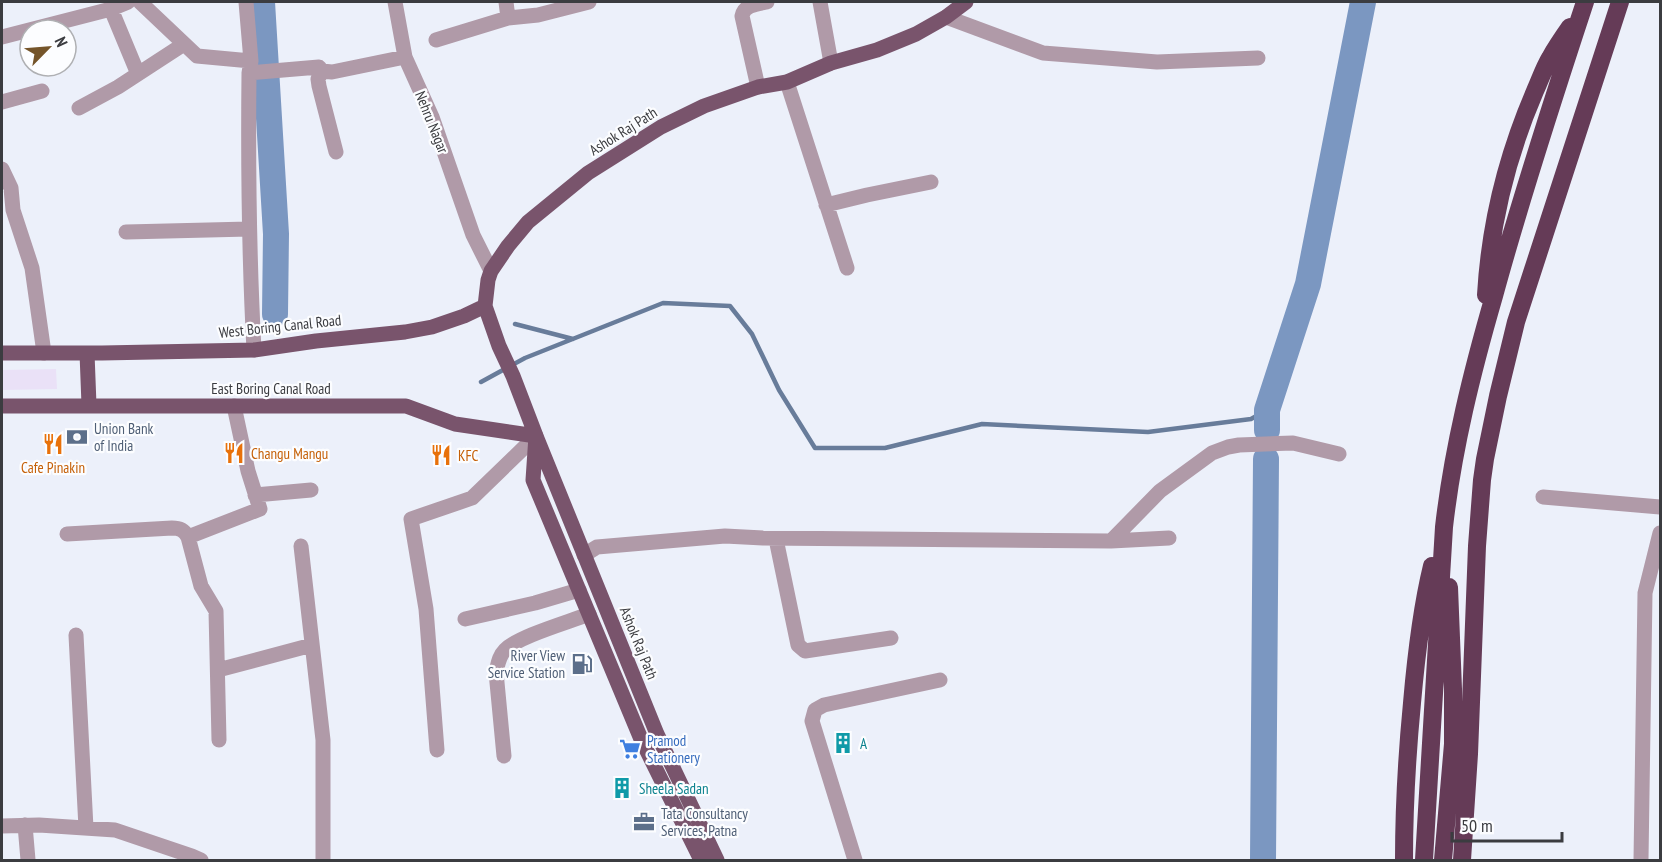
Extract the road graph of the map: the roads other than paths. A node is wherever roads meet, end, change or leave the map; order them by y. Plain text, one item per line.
1 (128, 2) edge
2 (140, 2) edge
3 (246, 2) edge
4 (395, 2) edge
5 (506, 2) edge
6 (589, 2) edge
7 (767, 2) edge
8 (820, 2) edge
9 (966, 2) edge
10 (1585, 2) edge
11 (1620, 2) edge
12 (1635, 2) edge
13 (111, 9) junction
14 (946, 17) junction
15 (508, 18) junction
16 (2, 37) edge
17 (436, 40) dead end
18 (184, 44) junction
19 (1606, 47) junction
20 (405, 57) junction
21 (1258, 58) dead end
22 (831, 63) junction
23 (254, 69) junction
24 (321, 69) junction
25 (138, 75) junction
26 (787, 82) junction
27 (758, 87) junction
28 (42, 91) dead end
29 (2, 102) edge
30 (79, 108) dead end
31 (336, 152) dead end
32 (2, 169) edge
33 (931, 182) dead end
34 (826, 205) junction
35 (249, 229) junction
36 (126, 232) dead end
37 (847, 268) dead end
38 (491, 271) junction
39 (485, 306) junction
40 (254, 350) junction
41 (2, 352) edge
42 (44, 353) junction
43 (87, 353) junction
44 (89, 405) junction
45 (2, 406) edge
46 (234, 406) junction
47 (536, 436) junction
48 (1339, 454) dead end
49 (311, 490) dead end
50 (255, 495) junction
51 (1543, 497) dead end
52 (1660, 507) edge
53 (1444, 527) junction
54 (1660, 533) edge
55 (67, 534) dead end
56 (188, 537) junction
57 (777, 538) junction
58 (1168, 538) dead end
59 (1111, 541) junction
60 (301, 546) dead end
61 (584, 555) junction
62 (579, 590) junction
63 (589, 614) junction
64 (465, 619) dead end
65 (76, 635) dead end
66 (891, 638) dead end
67 (312, 645) junction
68 (218, 670) junction
69 (940, 680) dead end
70 (219, 740) dead end
71 (437, 750) dead end
72 (504, 756) dead end
73 (24, 825) junction
74 (2, 826) edge
75 (86, 828) junction
76 (28, 861) edge
77 (201, 861) edge
78 (323, 861) edge
79 (701, 861) edge
80 (717, 861) edge
81 (855, 861) edge
82 (1404, 861) edge
83 (1413, 861) edge
84 (1424, 861) edge
85 (1434, 861) edge
86 (1443, 861) edge
87 (1462, 861) edge
88 (1641, 861) edge

1 - 13 street
2 - 18 street
3 - 23 street
4 - 20 street, Nehru Nagar
5 - 15 street
6 - 15 street
7 - 27 street
8 - 22 street
9 - 14 main road, Ashok Raj Path
10 - 53 highway
11 - 19 highway
12 - 19 highway
13 - 16 street
13 - 25 street
14 - 21 street
14 - 22 main road, Ashok Raj Path
15 - 17 street
18 - 23 street
18 - 25 street
19 - 87 highway
20 - 24 street
20 - 38 street, Nehru Nagar
22 - 26 main road, Ashok Raj Path
23 - 24 street
23 - 35 street
24 - 31 street
25 - 30 street
26 - 27 main road, Ashok Raj Path
26 - 34 street
27 - 38 main road, Ashok Raj Path
28 - 29 street
32 - 42 street
33 - 34 street
34 - 37 street
35 - 36 street
35 - 40 street
38 - 39 main road, Ashok Raj Path
39 - 40 main road, West Boring Canal Road
39 - 47 main road, Ashok Raj Path
40 - 43 main road, West Boring Canal Road
41 - 42 main road, West Boring Canal Road
42 - 43 main road, West Boring Canal Road
43 - 44 main road
44 - 45 main road, East Boring Canal Road
44 - 46 main road, East Boring Canal Road
46 - 47 main road, East Boring Canal Road
46 - 50 street
47 - 61 main road, Ashok Raj Path
47 - 62 main road, Ashok Raj Path
47 - 71 street
48 - 59 street
49 - 50 street
50 - 56 street
51 - 52 street
53 - 82 highway
53 - 83 highway
53 - 84 highway
53 - 85 highway
53 - 86 highway
54 - 88 street
55 - 56 street
56 - 68 street
57 - 59 street
57 - 61 street
57 - 66 street
58 - 59 street
60 - 67 street
61 - 80 main road, Ashok Raj Path
62 - 63 main road, Ashok Raj Path
62 - 64 street
63 - 72 street
63 - 79 main road, Ashok Raj Path
65 - 75 street
67 - 68 street
67 - 78 street
68 - 70 street
69 - 81 street
73 - 74 street
73 - 75 street
73 - 76 street
75 - 77 street

